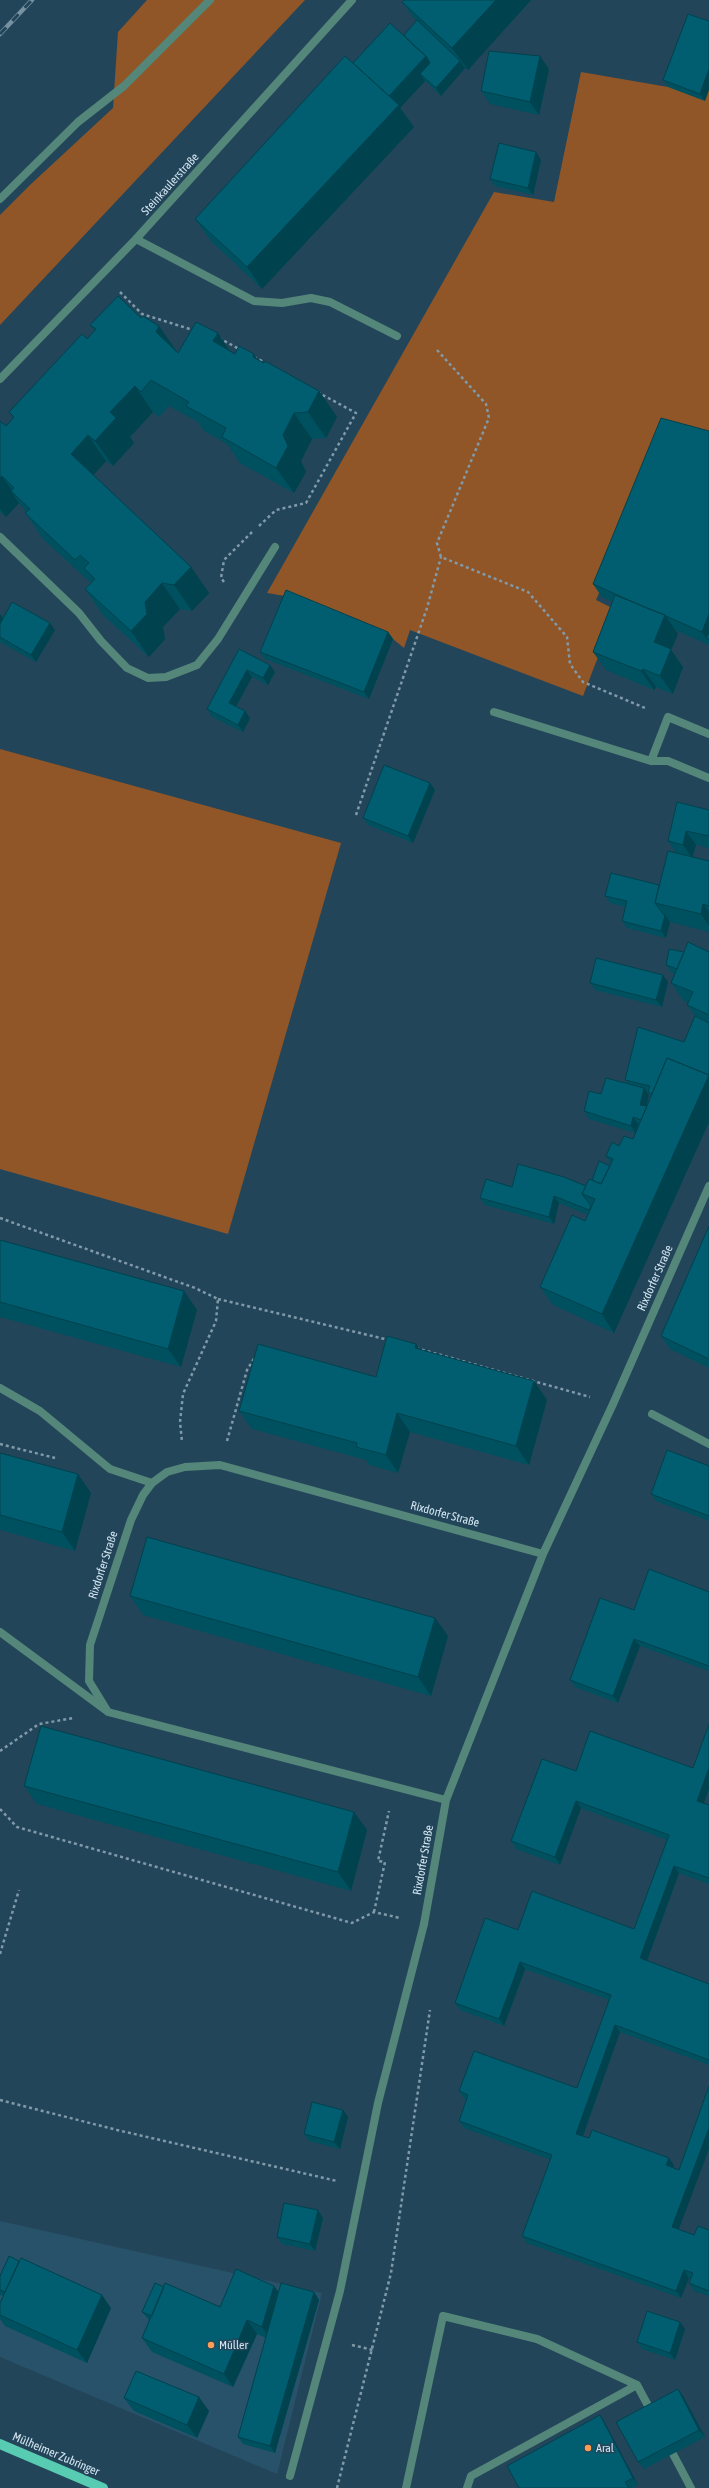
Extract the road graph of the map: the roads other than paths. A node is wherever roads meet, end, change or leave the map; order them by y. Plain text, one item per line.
1 (210, 0) edge
2 (352, 0) edge
3 (0, 199) edge
4 (136, 239) junction
5 (397, 336) dead end
6 (0, 379) edge
7 (0, 537) edge
8 (275, 547) dead end
9 (494, 712) dead end
10 (709, 734) edge
11 (651, 761) junction
12 (709, 778) edge
13 (709, 1186) edge
14 (0, 1388) edge
15 (652, 1414) dead end
16 (709, 1444) edge
17 (152, 1483) junction
18 (544, 1554) junction
19 (0, 1632) edge
20 (108, 1712) junction
21 (446, 1800) junction
22 (637, 2385) junction
23 (652, 2413) edge
24 (0, 2444) edge
25 (673, 2454) edge
26 (290, 2476) dead end
27 (103, 2488) edge
28 (406, 2488) edge
29 (466, 2488) edge
30 (691, 2488) edge

1 - 3 street
2 - 4 street, Steinkaulerstraße
4 - 5 street
4 - 6 street, Steinkaulerstraße
7 - 8 street
9 - 11 street
10 - 11 street
11 - 12 street
13 - 18 street, Rixdorfer Straße
14 - 17 street
15 - 16 street
17 - 18 street, Rixdorfer Straße
17 - 20 street, Rixdorfer Straße
18 - 21 street, Rixdorfer Straße
19 - 20 street
20 - 21 street
21 - 26 street, Rixdorfer Straße
22 - 23 street
22 - 28 street
22 - 29 street
24 - 27 main road, Mülheimer Zubringer
25 - 30 street

